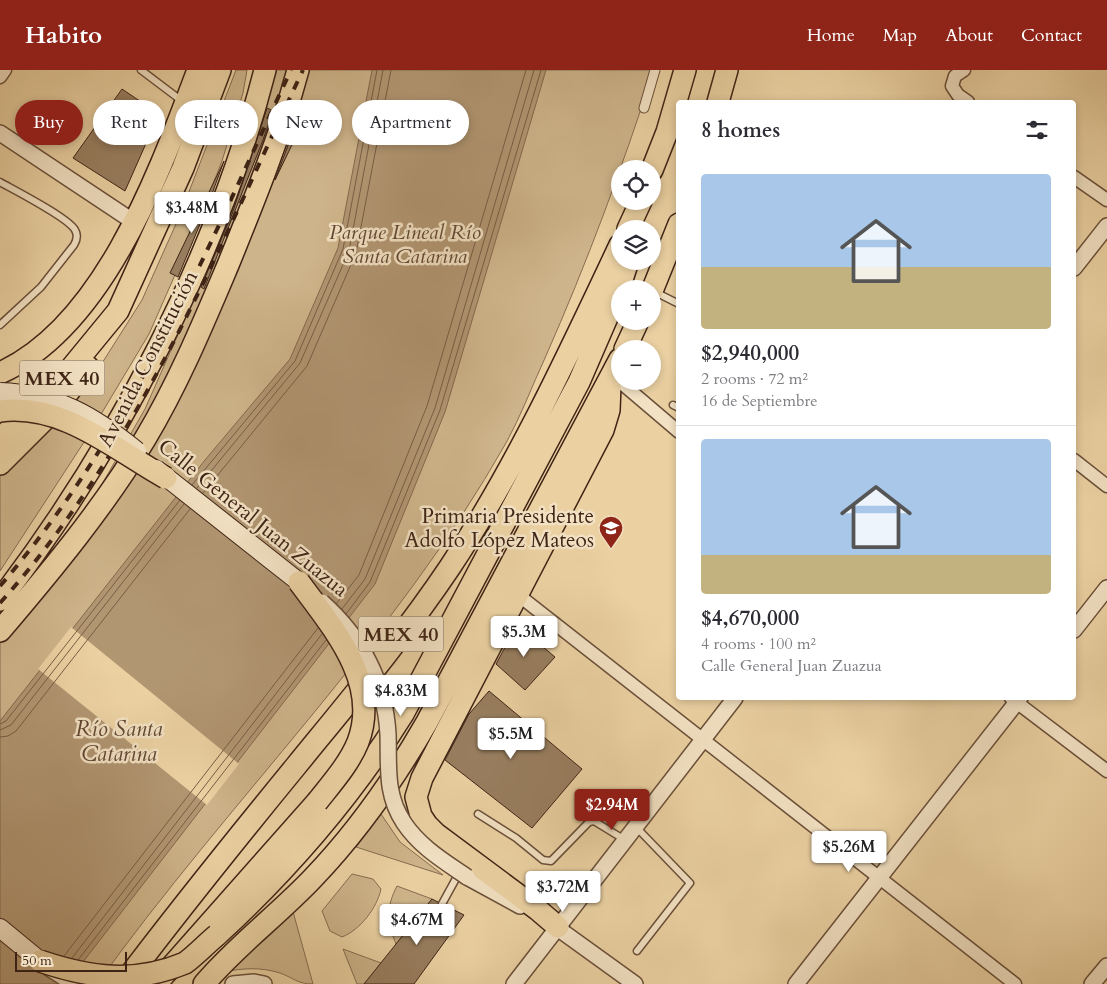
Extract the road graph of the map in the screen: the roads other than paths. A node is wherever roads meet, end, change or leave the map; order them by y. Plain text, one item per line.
1 (5, 70) edge
2 (141, 70) edge
3 (198, 70) edge
4 (220, 70) edge
5 (265, 70) edge
6 (298, 70) edge
7 (655, 70) edge
8 (685, 70) edge
9 (727, 70) edge
10 (964, 70) edge
11 (0, 77) edge
12 (180, 100) edge
13 (187, 100) edge
14 (676, 100) edge
15 (719, 100) edge
16 (966, 100) edge
17 (676, 101) edge
18 (644, 108) dead end
19 (175, 130) edge
20 (0, 133) edge
21 (656, 160) edge
22 (1076, 178) edge
23 (0, 182) edge
24 (1107, 200) edge
25 (134, 222) junction
26 (1107, 226) edge
27 (676, 232) edge
28 (611, 264) edge
29 (1076, 265) edge
30 (625, 270) edge
31 (657, 280) edge
32 (661, 295) edge
33 (676, 302) edge
34 (118, 311) junction
35 (0, 325) edge
36 (0, 373) edge
37 (611, 377) edge
38 (612, 390) edge
39 (634, 390) edge
40 (0, 392) edge
41 (0, 411) edge
42 (676, 429) edge
43 (0, 439) edge
44 (1076, 462) edge
45 (0, 464) edge
46 (166, 478) junction
47 (1107, 486) edge
48 (299, 582) junction
49 (1107, 588) edge
50 (517, 594) junction
51 (0, 600) edge
52 (1076, 627) edge
53 (0, 631) edge
54 (733, 700) edge
55 (1015, 700) edge
56 (1017, 700) edge
57 (702, 740) junction
58 (1107, 772) edge
59 (478, 814) dead end
60 (635, 826) junction
61 (625, 840) junction
62 (464, 875) junction
63 (879, 879) junction
64 (442, 904) dead end
65 (558, 927) junction
66 (0, 928) edge
67 (637, 951) dead end
68 (40, 961) junction
69 (1107, 966) edge
70 (74, 984) edge
71 (122, 984) edge
72 (156, 984) edge
73 (204, 984) edge
74 (233, 984) edge
75 (264, 984) edge
76 (514, 984) edge
77 (635, 984) edge
78 (796, 984) edge
79 (1015, 984) edge
80 (1092, 984) edge

1 - 11 street
2 - 12 lane
3 - 13 highway
4 - 34 highway, MEX 40
5 - 51 highway, Avenida Constitución / MEX 40
6 - 53 highway
7 - 18 street
8 - 14 highway
9 - 15 highway
10 - 16 street
17 - 21 highway
19 - 25 highway
20 - 25 street
22 - 24 street
23 - 35 lane
25 - 36 highway
26 - 29 street
27 - 31 highway
28 - 71 highway, MEX 40
30 - 68 highway, bridge
32 - 33 lane
34 - 43 highway, MEX 40
34 - 45 highway
37 - 73 highway, MEX 40
38 - 50 highway
39 - 42 street
40 - 46 main road, Calle General Juan Zuazua, bridge
41 - 46 highway, bridge
44 - 47 street
46 - 48 main road, Calle General Juan Zuazua, bridge
48 - 62 street, Calle General Juan Zuazua, bridge
48 - 72 highway, bridge
49 - 52 street
50 - 57 street
50 - 65 highway
54 - 57 street
55 - 63 street
56 - 58 street
57 - 60 street
57 - 63 street
59 - 61 lane
60 - 61 street
60 - 67 lane
61 - 65 street
62 - 64 lane
62 - 65 street, Calle General Juan Zuazua
63 - 78 street
63 - 79 street
65 - 76 street
65 - 77 street, Calle General Juan Zuazua
66 - 68 main road
68 - 70 street, bridge
69 - 80 street
74 - 75 street

